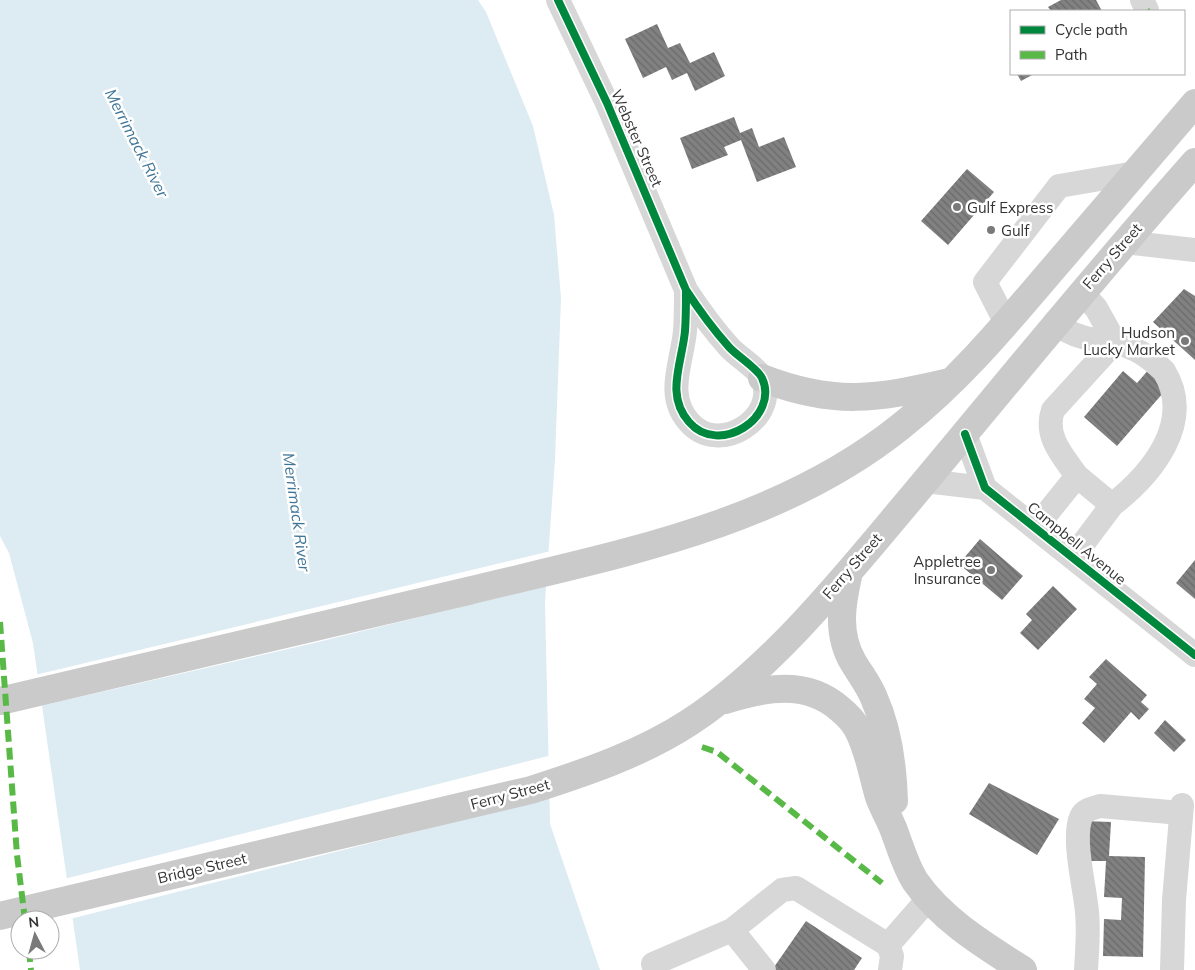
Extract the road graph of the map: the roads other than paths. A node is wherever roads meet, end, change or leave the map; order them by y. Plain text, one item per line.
1 (558, 0) edge
2 (1195, 103) edge
3 (1195, 162) edge
4 (1135, 173) junction
5 (1124, 242) junction
6 (1195, 250) edge
7 (686, 290) junction
8 (1081, 292) junction
9 (1055, 322) junction
10 (1006, 323) junction
11 (1115, 342) junction
12 (762, 378) junction
13 (954, 381) junction
14 (965, 434) junction
15 (1077, 476) junction
16 (925, 481) junction
17 (985, 488) junction
18 (1112, 505) junction
19 (1036, 527) junction
20 (1073, 557) junction
21 (849, 572) junction
22 (1195, 656) edge
23 (0, 701) edge
24 (719, 702) junction
25 (403, 821) joint
26 (894, 830) junction
27 (928, 898) junction
28 (0, 916) edge
29 (732, 930) junction
30 (888, 945) junction
31 (653, 964) dead end
32 (764, 970) edge
33 (890, 970) edge
34 (1023, 970) edge
35 (1086, 970) edge
36 (1172, 970) edge

1 - 7 street, Webster Street
2 - 4 main road
3 - 5 main road, Ferry Street
4 - 10 main road
4 - 10 street
5 - 6 street
5 - 8 main road, Ferry Street
7 - 12 street, Webster Street
7 - 12 street, Webster Street
8 - 9 main road, Ferry Street
8 - 11 street
9 - 11 street
9 - 14 main road, Ferry Street
10 - 13 main road
11 - 15 street
11 - 18 street
12 - 13 main road
13 - 23 main road
14 - 16 main road, Ferry Street
14 - 17 street
15 - 18 street
15 - 19 street
16 - 17 street
16 - 21 main road, Ferry Street
17 - 19 street, Campbell Avenue
18 - 20 street
19 - 20 street, Campbell Avenue
20 - 22 street, Campbell Avenue
21 - 24 main road, Ferry Street
21 - 26 main road
24 - 25 main road, Ferry Street
24 - 26 main road
25 - 28 main road, Bridge Street
26 - 27 main road
27 - 30 street
27 - 34 main road
29 - 30 street
29 - 31 street
29 - 32 street
30 - 33 street
35 - 36 street

